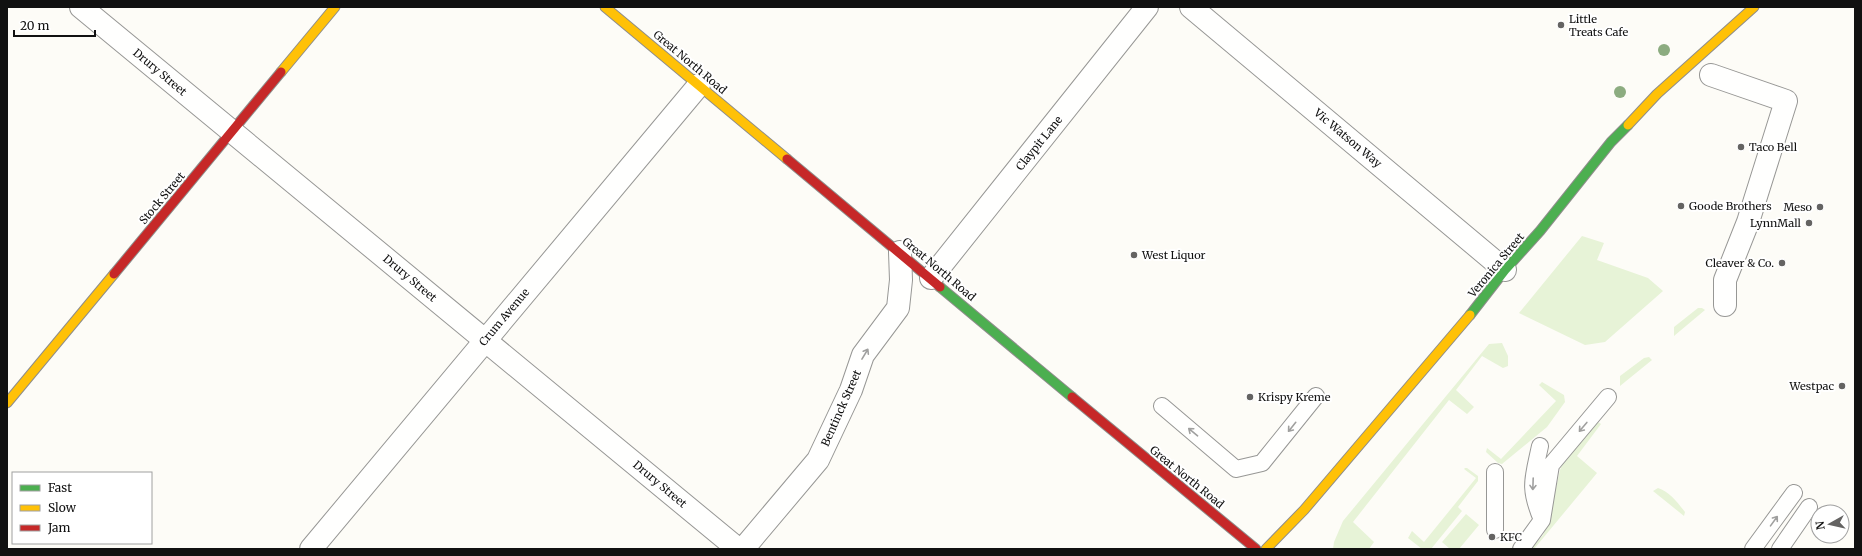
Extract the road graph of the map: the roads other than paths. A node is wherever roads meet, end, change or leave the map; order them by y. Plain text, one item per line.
1 (81, 7) edge
2 (334, 7) edge
3 (606, 7) edge
4 (1147, 7) edge
5 (1191, 7) edge
6 (1754, 7) edge
7 (1711, 75) dead end
8 (699, 85) junction
9 (233, 132) junction
10 (900, 252) junction
11 (1505, 270) junction
12 (931, 278) junction
13 (1725, 305) dead end
14 (485, 340) junction
15 (1316, 396) dead end
16 (1608, 397) dead end
17 (7, 403) edge
18 (1162, 406) dead end
19 (1540, 446) dead end
20 (1495, 472) dead end
21 (1794, 493) dead end
22 (1809, 507) dead end
23 (1542, 520) junction
24 (1495, 530) dead end
25 (311, 549) edge
26 (738, 549) edge
27 (743, 549) edge
28 (1256, 549) edge
29 (1266, 549) edge
30 (1521, 549) edge
31 (1753, 549) edge
32 (1780, 549) edge

1 - 9 street, Drury Street
2 - 9 street, Stock Street
3 - 8 street, Great North Road
4 - 12 street, Claypit Lane
5 - 11 street, Vic Watson Way
6 - 11 street, Veronica Street
7 - 13 street
8 - 10 street, Great North Road
8 - 14 street, Crum Avenue
9 - 14 street, Drury Street
9 - 17 street, Stock Street
10 - 12 street, Great North Road
27 -> 10 street, Bentinck Street
11 - 29 street, Veronica Street
12 - 28 street, Great North Road
14 - 25 street, Crum Avenue
14 - 26 street, Drury Street
15 -> 18 lane
16 -> 23 lane
19 -> 23 lane
20 - 24 lane
31 -> 21 lane
22 - 32 lane
23 - 30 lane

